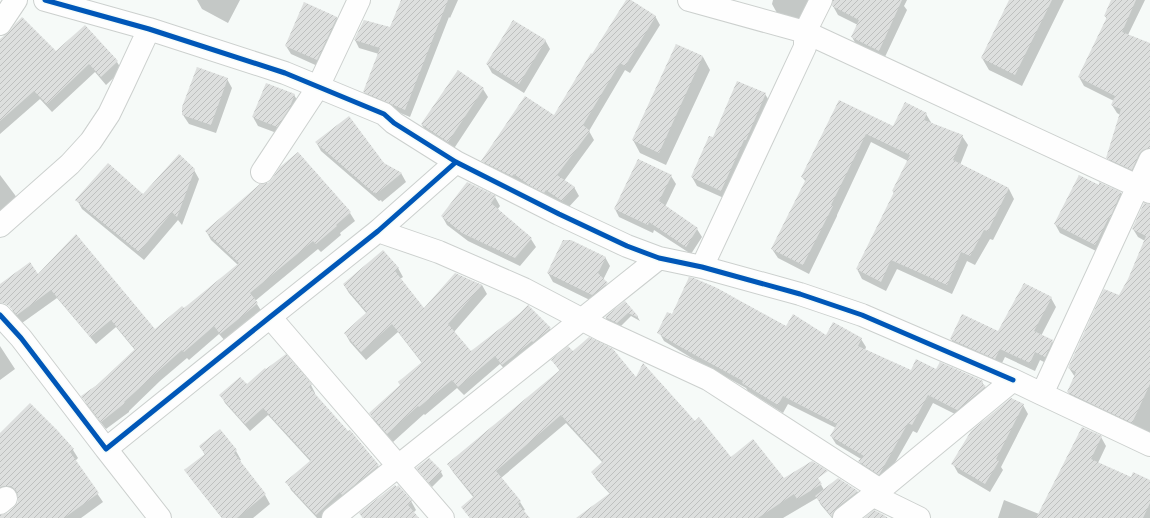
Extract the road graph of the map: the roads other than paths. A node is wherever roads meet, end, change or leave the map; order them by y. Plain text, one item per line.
1 (16, 0) edge
2 (45, 0) edge
3 (359, 0) edge
4 (689, 0) edge
5 (821, 0) edge
6 (0, 24) edge
7 (149, 29) junction
8 (804, 32) junction
9 (318, 87) junction
10 (1150, 160) edge
11 (456, 162) junction
12 (262, 172) dead end
13 (1144, 189) edge
14 (0, 226) edge
15 (378, 231) junction
16 (659, 258) junction
17 (702, 267) junction
18 (0, 315) edge
19 (270, 317) junction
20 (581, 319) junction
21 (1013, 380) junction
22 (1042, 394) junction
23 (1150, 446) edge
24 (106, 449) junction
25 (398, 466) junction
26 (876, 492) junction
27 (160, 518) edge
28 (333, 518) edge
29 (443, 518) edge
30 (844, 518) edge
31 (919, 518) edge

1 - 6 street
2 - 7 street
3 - 9 street
4 - 8 street
5 - 8 street
7 - 9 street
7 - 14 street
8 - 13 street
8 - 17 street
9 - 11 street
9 - 12 street
10 - 13 street
11 - 15 street
11 - 16 street
13 - 22 street
15 - 19 street
15 - 20 street
16 - 17 street
16 - 20 street
17 - 21 street
18 - 24 street
19 - 24 street
19 - 25 street
20 - 25 street
20 - 26 street
21 - 22 street
21 - 26 street
22 - 23 street
24 - 27 street
25 - 28 street
25 - 29 street
26 - 30 street
26 - 31 street

